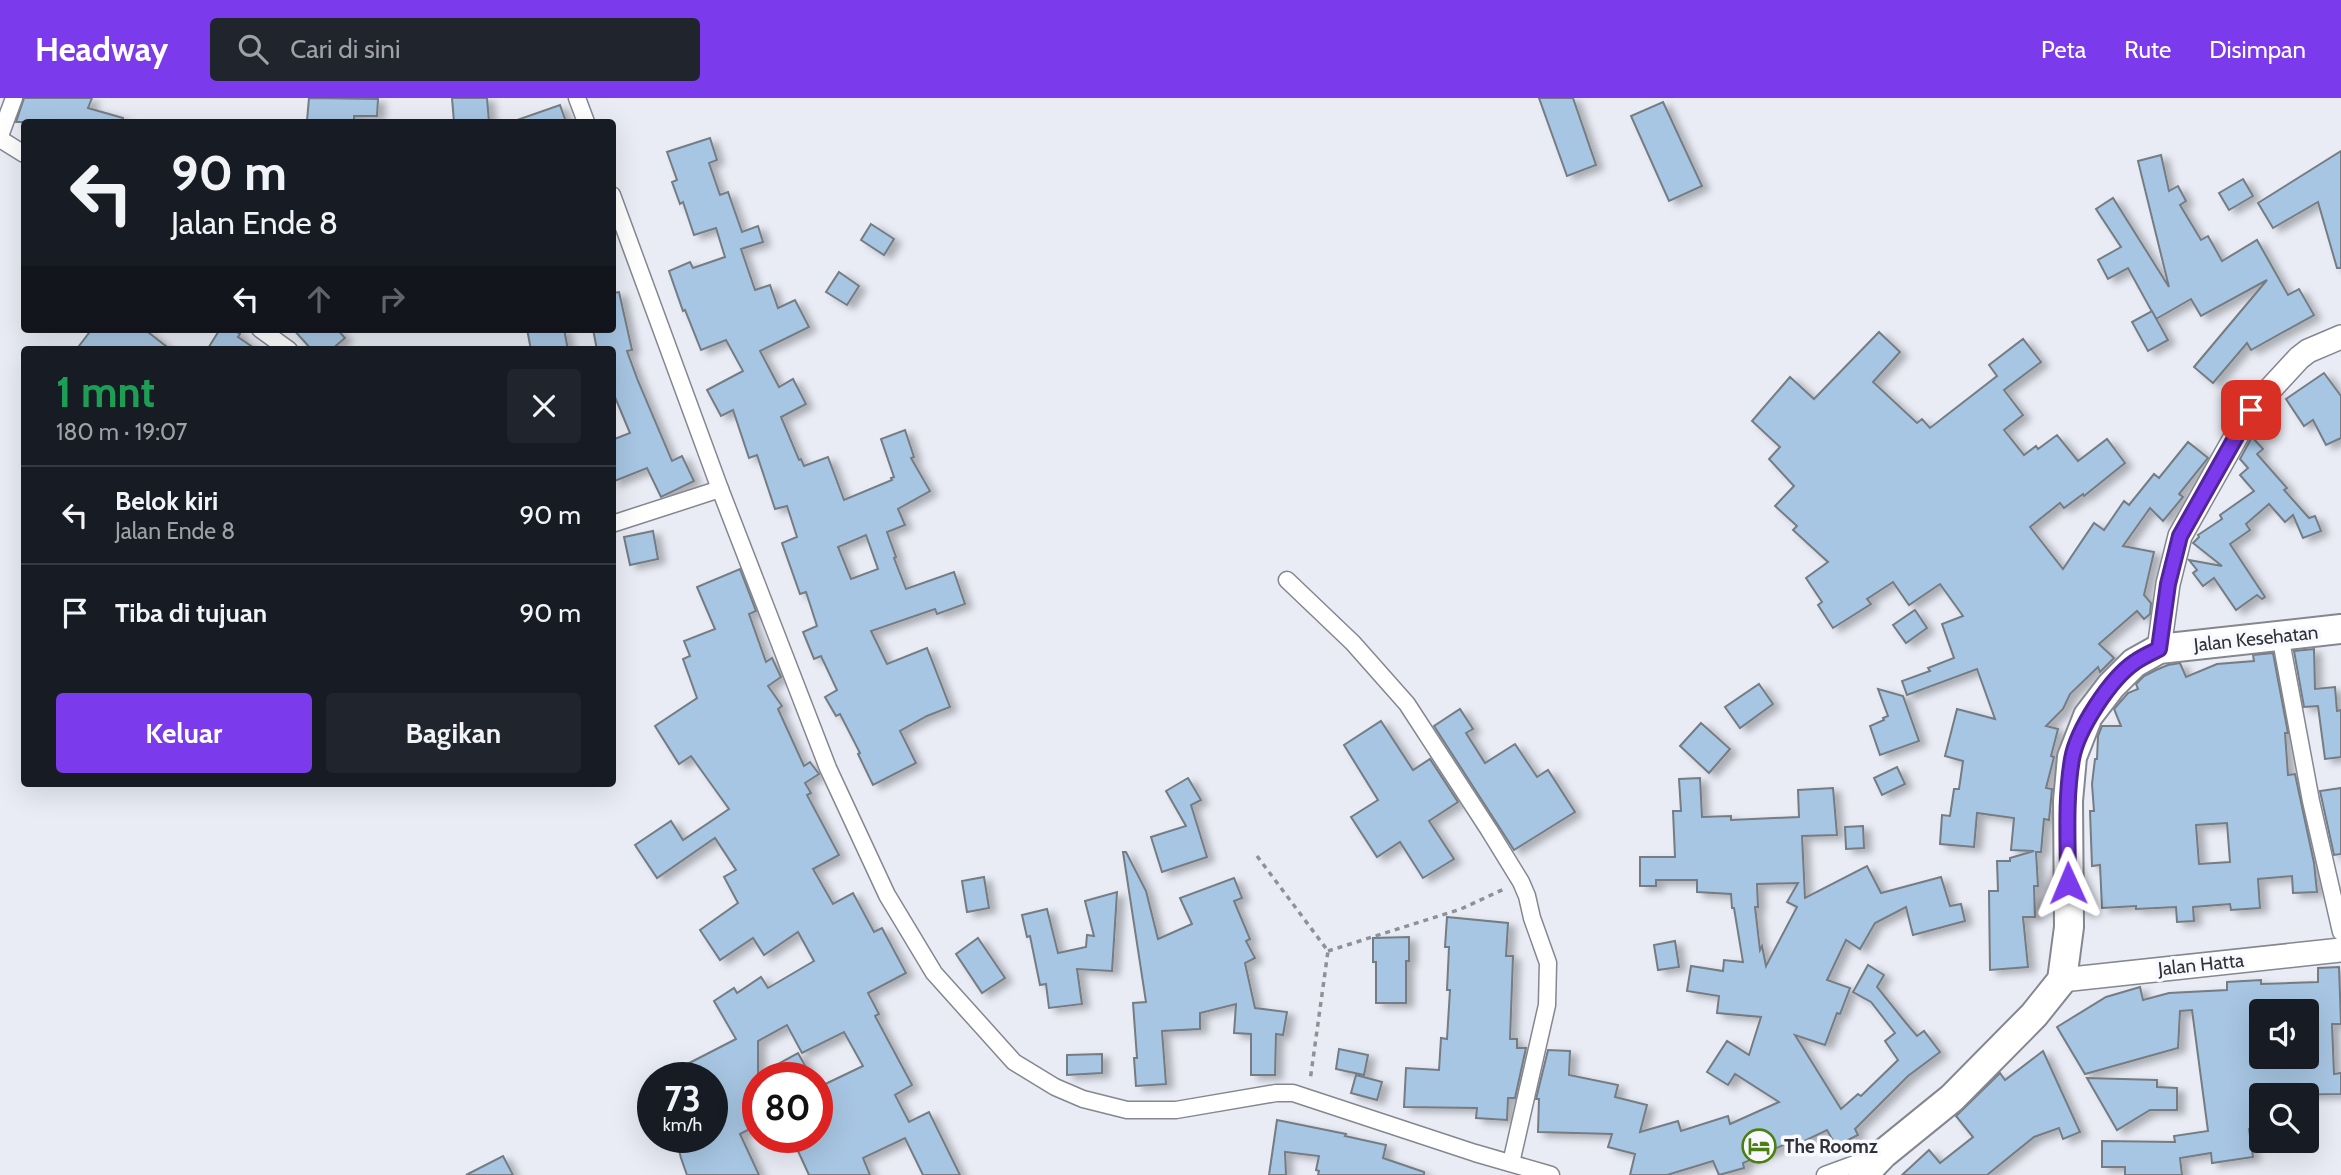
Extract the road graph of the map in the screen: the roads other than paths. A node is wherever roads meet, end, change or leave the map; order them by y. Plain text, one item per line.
1 (13, 98) edge
2 (577, 98) edge
3 (585, 119) edge
4 (0, 137) edge
5 (21, 152) edge
6 (616, 206) edge
7 (266, 333) edge
8 (2341, 337) edge
9 (283, 346) edge
10 (720, 489) junction
11 (616, 523) edge
12 (1287, 580) dead end
13 (2341, 629) edge
14 (2280, 635) junction
15 (2159, 649) junction
16 (2341, 932) edge
17 (2341, 950) edge
18 (2062, 980) junction
19 (1883, 1154) junction
20 (1511, 1163) junction
21 (1551, 1175) edge
22 (1825, 1175) edge
23 (1863, 1175) edge

1 - 4 street
2 - 3 street
4 - 5 street
6 - 10 street
7 - 9 street
8 - 15 street
10 - 11 street
10 - 20 street
12 - 20 street
13 - 14 highway, Jalan Kesehatan
14 - 15 highway, Jalan Kesehatan
14 - 16 street
15 - 18 highway, Jalan Kesehatan
17 - 18 street, Jalan Hatta
18 - 19 highway
19 - 22 street
19 - 23 highway
20 - 21 street

